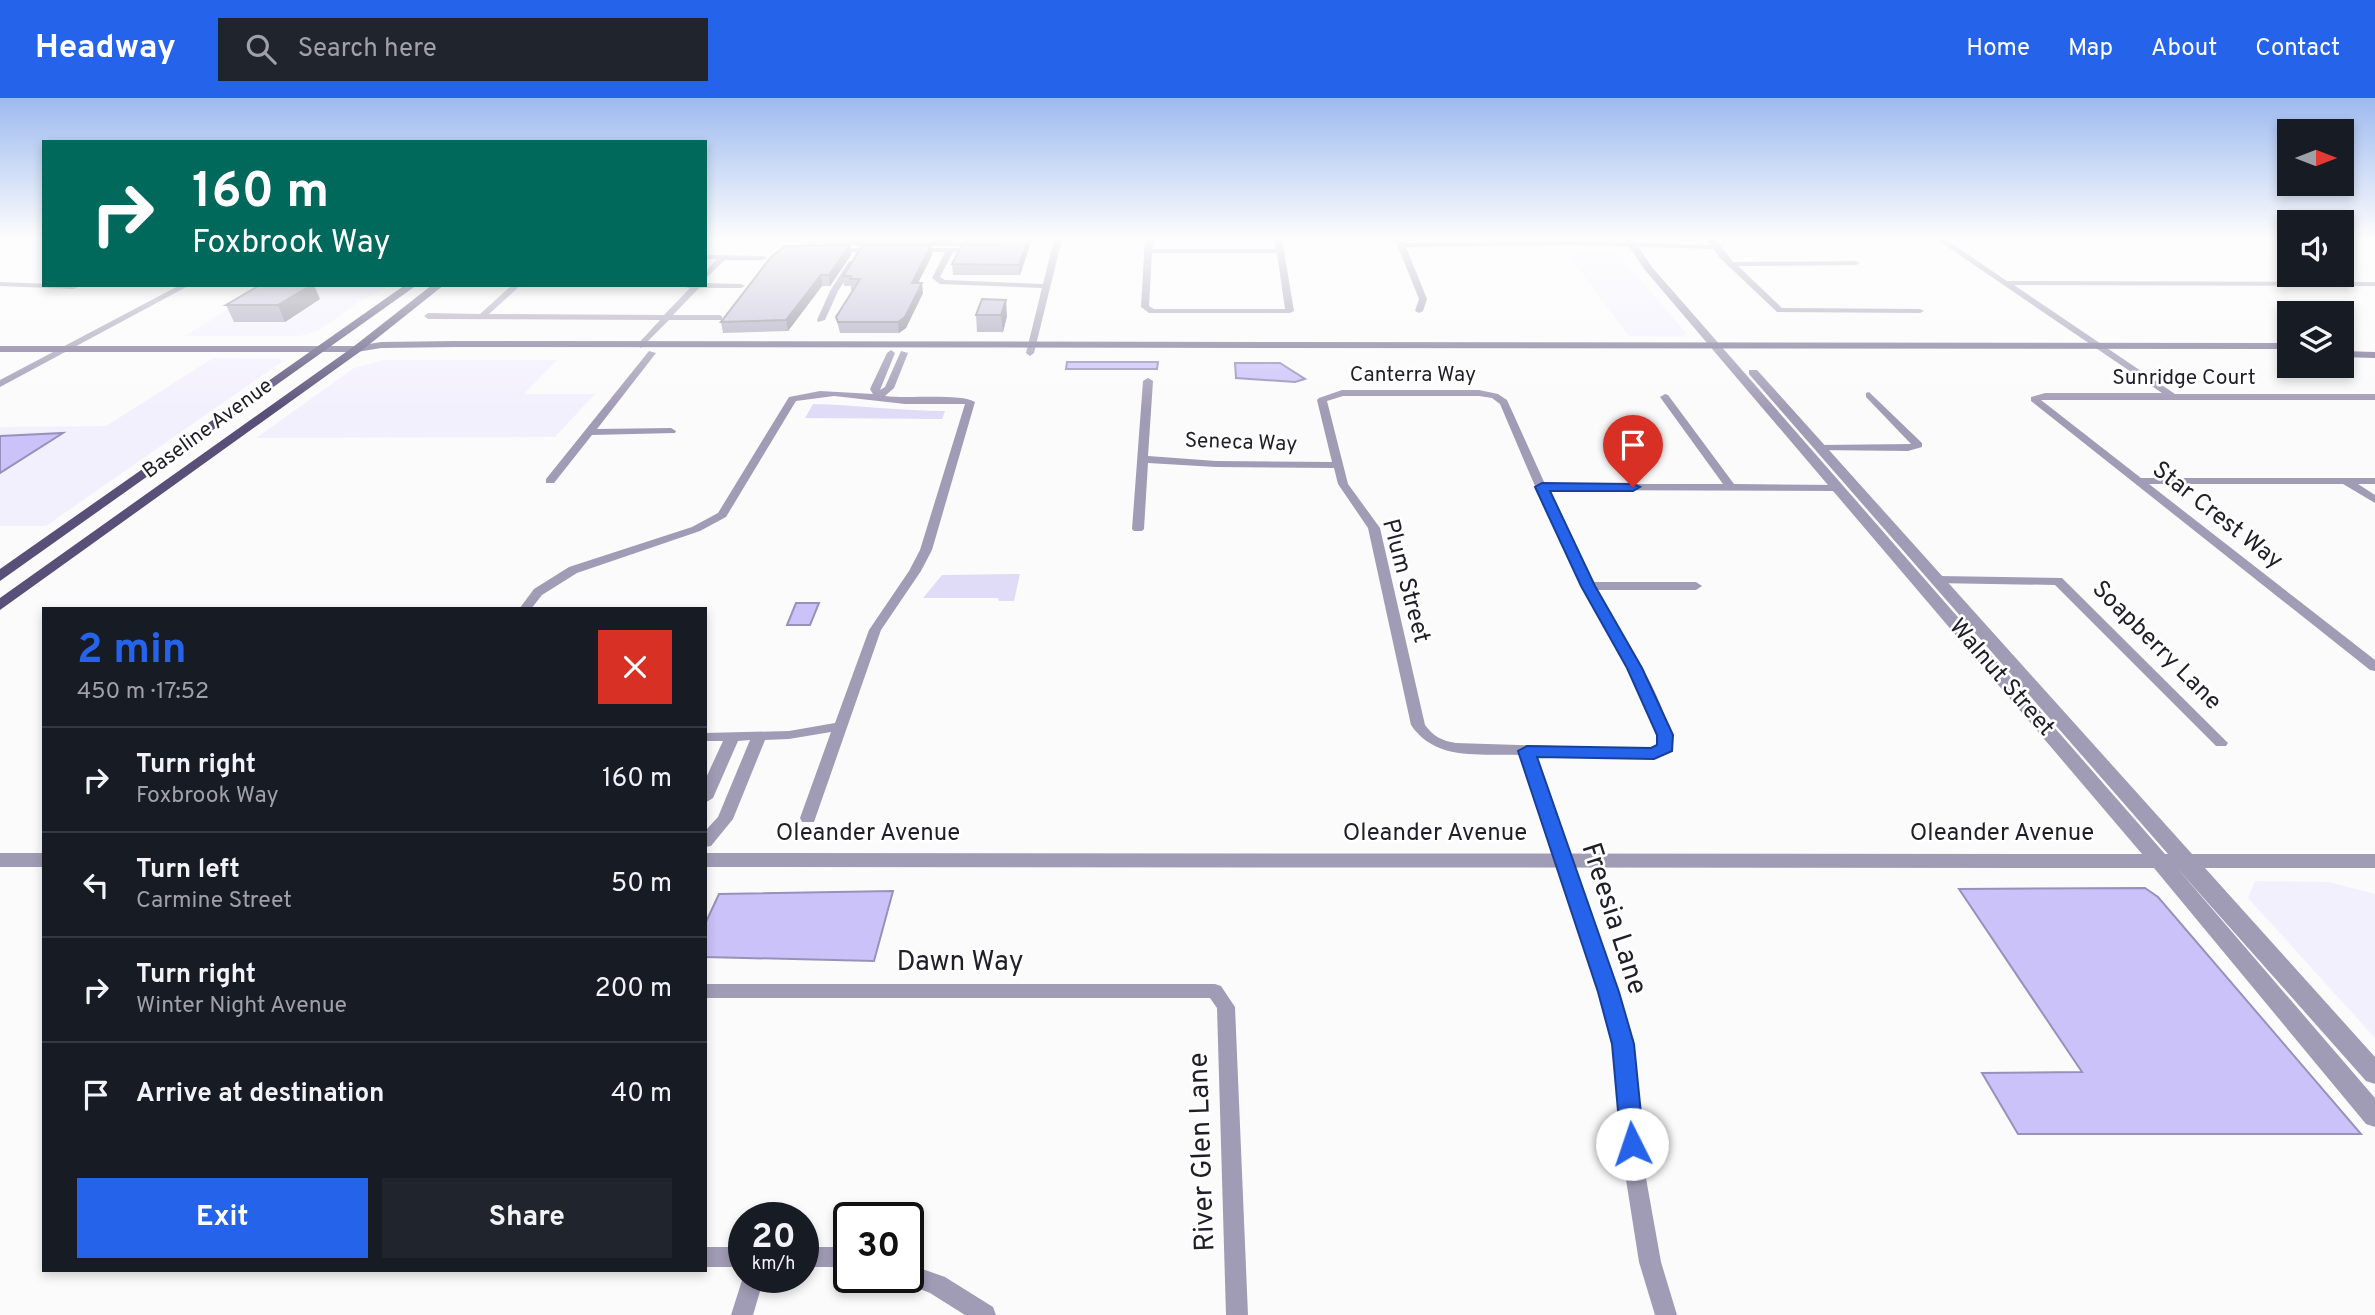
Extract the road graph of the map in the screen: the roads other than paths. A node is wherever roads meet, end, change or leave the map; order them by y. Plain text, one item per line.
1 (166, 296) edge
2 (397, 296) edge
3 (425, 296) edge
4 (505, 296) edge
5 (687, 296) edge
6 (832, 296) edge
7 (1044, 296) edge
8 (1146, 296) edge
9 (1287, 296) edge
10 (1422, 296) edge
11 (1680, 296) edge
12 (1765, 296) edge
13 (2025, 296) edge
14 (1419, 311) dead end
15 (1920, 311) dead end
16 (483, 315) junction
17 (428, 316) dead end
18 (667, 317) junction
19 (719, 318) dead end
20 (821, 320) dead end
21 (641, 345) junction
22 (2099, 346) junction
23 (2277, 346) edge
24 (2354, 346) edge
25 (2375, 346) edge
26 (0, 349) edge
27 (67, 349) junction
28 (321, 349) junction
29 (357, 349) junction
30 (1031, 349) junction
31 (1725, 349) junction
32 (652, 353) junction
33 (904, 353) junction
34 (891, 354) junction
35 (2111, 354) junction
36 (2277, 354) edge
37 (2354, 355) edge
38 (2375, 355) edge
39 (1148, 381) dead end
40 (0, 384) edge
41 (1330, 395) joint
42 (1869, 395) dead end
43 (879, 396) junction
44 (1665, 397) dead end
45 (2036, 397) joint
46 (2175, 397) junction
47 (2375, 397) edge
48 (671, 430) dead end
49 (590, 432) junction
50 (1820, 448) junction
51 (1142, 459) junction
52 (1338, 465) junction
53 (550, 481) dead end
54 (2139, 481) junction
55 (2346, 481) junction
56 (2375, 481) edge
57 (1542, 487) junction
58 (1731, 488) junction
59 (1837, 488) junction
60 (2375, 500) edge
61 (1138, 529) dead end
62 (0, 576) edge
63 (1938, 580) junction
64 (1588, 586) junction
65 (1696, 586) dead end
66 (0, 605) edge
67 (527, 607) edge
68 (2375, 667) edge
69 (842, 726) junction
70 (707, 737) edge
71 (732, 737) junction
72 (759, 737) junction
73 (2221, 743) dead end
74 (1527, 751) junction
75 (736, 793) junction
76 (707, 794) edge
77 (707, 796) edge
78 (808, 818) dead end
79 (707, 840) edge
80 (0, 860) edge
81 (42, 860) edge
82 (707, 860) edge
83 (1563, 860) junction
84 (2160, 860) junction
85 (2187, 860) junction
86 (2375, 861) edge
87 (707, 991) edge
88 (1215, 991) joint
89 (2375, 1074) edge
90 (2375, 1116) edge
91 (728, 1257) edge
92 (707, 1258) edge
93 (924, 1280) edge
94 (749, 1293) edge
95 (742, 1315) edge
96 (985, 1315) edge
97 (1237, 1315) edge
98 (1666, 1315) edge

1 - 27 street
2 - 28 main road, Baseline Avenue
3 - 29 main road, Baseline Avenue
4 - 16 street
5 - 18 street
6 - 20 street
7 - 30 street
8 - 9 street
10 - 14 street
11 - 31 street, Walnut Street
12 - 15 street
13 - 22 street
16 - 17 street
16 - 18 street
18 - 19 street
18 - 21 street
21 - 29 main road
21 - 30 main road
22 - 23 main road
22 - 31 main road
22 - 35 street
24 - 25 main road
26 - 27 main road
27 - 28 main road
27 - 40 street
28 - 29 main road
28 - 62 main road, Baseline Avenue
29 - 32 main road
29 - 66 main road, Baseline Avenue
30 - 31 main road
30 - 33 main road
31 - 35 main road
31 - 50 street, Walnut Street
31 - 59 street, Walnut Street
32 - 34 main road
32 - 49 street
33 - 34 main road
33 - 43 street
34 - 43 street
35 - 36 main road
35 - 46 street
37 - 38 main road
39 - 51 street
41 - 52 street, Plum Street
41 - 57 street, Canterra Way
42 - 50 street
43 - 67 street
43 - 69 street
44 - 58 street
45 - 46 street, Sunridge Court
45 - 54 street, Star Crest Way
46 - 47 street, Sunridge Court
48 - 49 street
49 - 53 street
50 - 63 street, Walnut Street
51 - 52 street, Seneca Way
51 - 61 street
52 - 74 street, Plum Street
54 - 55 street
54 - 68 street, Star Crest Way
55 - 56 street
55 - 60 street
57 - 58 street
57 - 64 street
58 - 59 street
59 - 84 street, Walnut Street
63 - 73 street, Soapberry Lane
63 - 85 street, Walnut Street
64 - 65 street
64 - 74 street
69 - 72 street
69 - 78 street
70 - 71 street
71 - 72 street
71 - 76 street
72 - 75 street
74 - 83 street, Freesia Lane
75 - 77 street
75 - 79 street
80 - 81 street
82 - 83 street, Oleander Avenue
83 - 84 street, Oleander Avenue
83 - 98 street, Freesia Lane
84 - 85 street, Oleander Avenue
84 - 90 street, Walnut Street
85 - 86 street, Oleander Avenue
85 - 89 street, Walnut Street
87 - 88 street, Dawn Way
88 - 97 street, River Glen Lane
91 - 92 street
93 - 96 street
94 - 95 street

